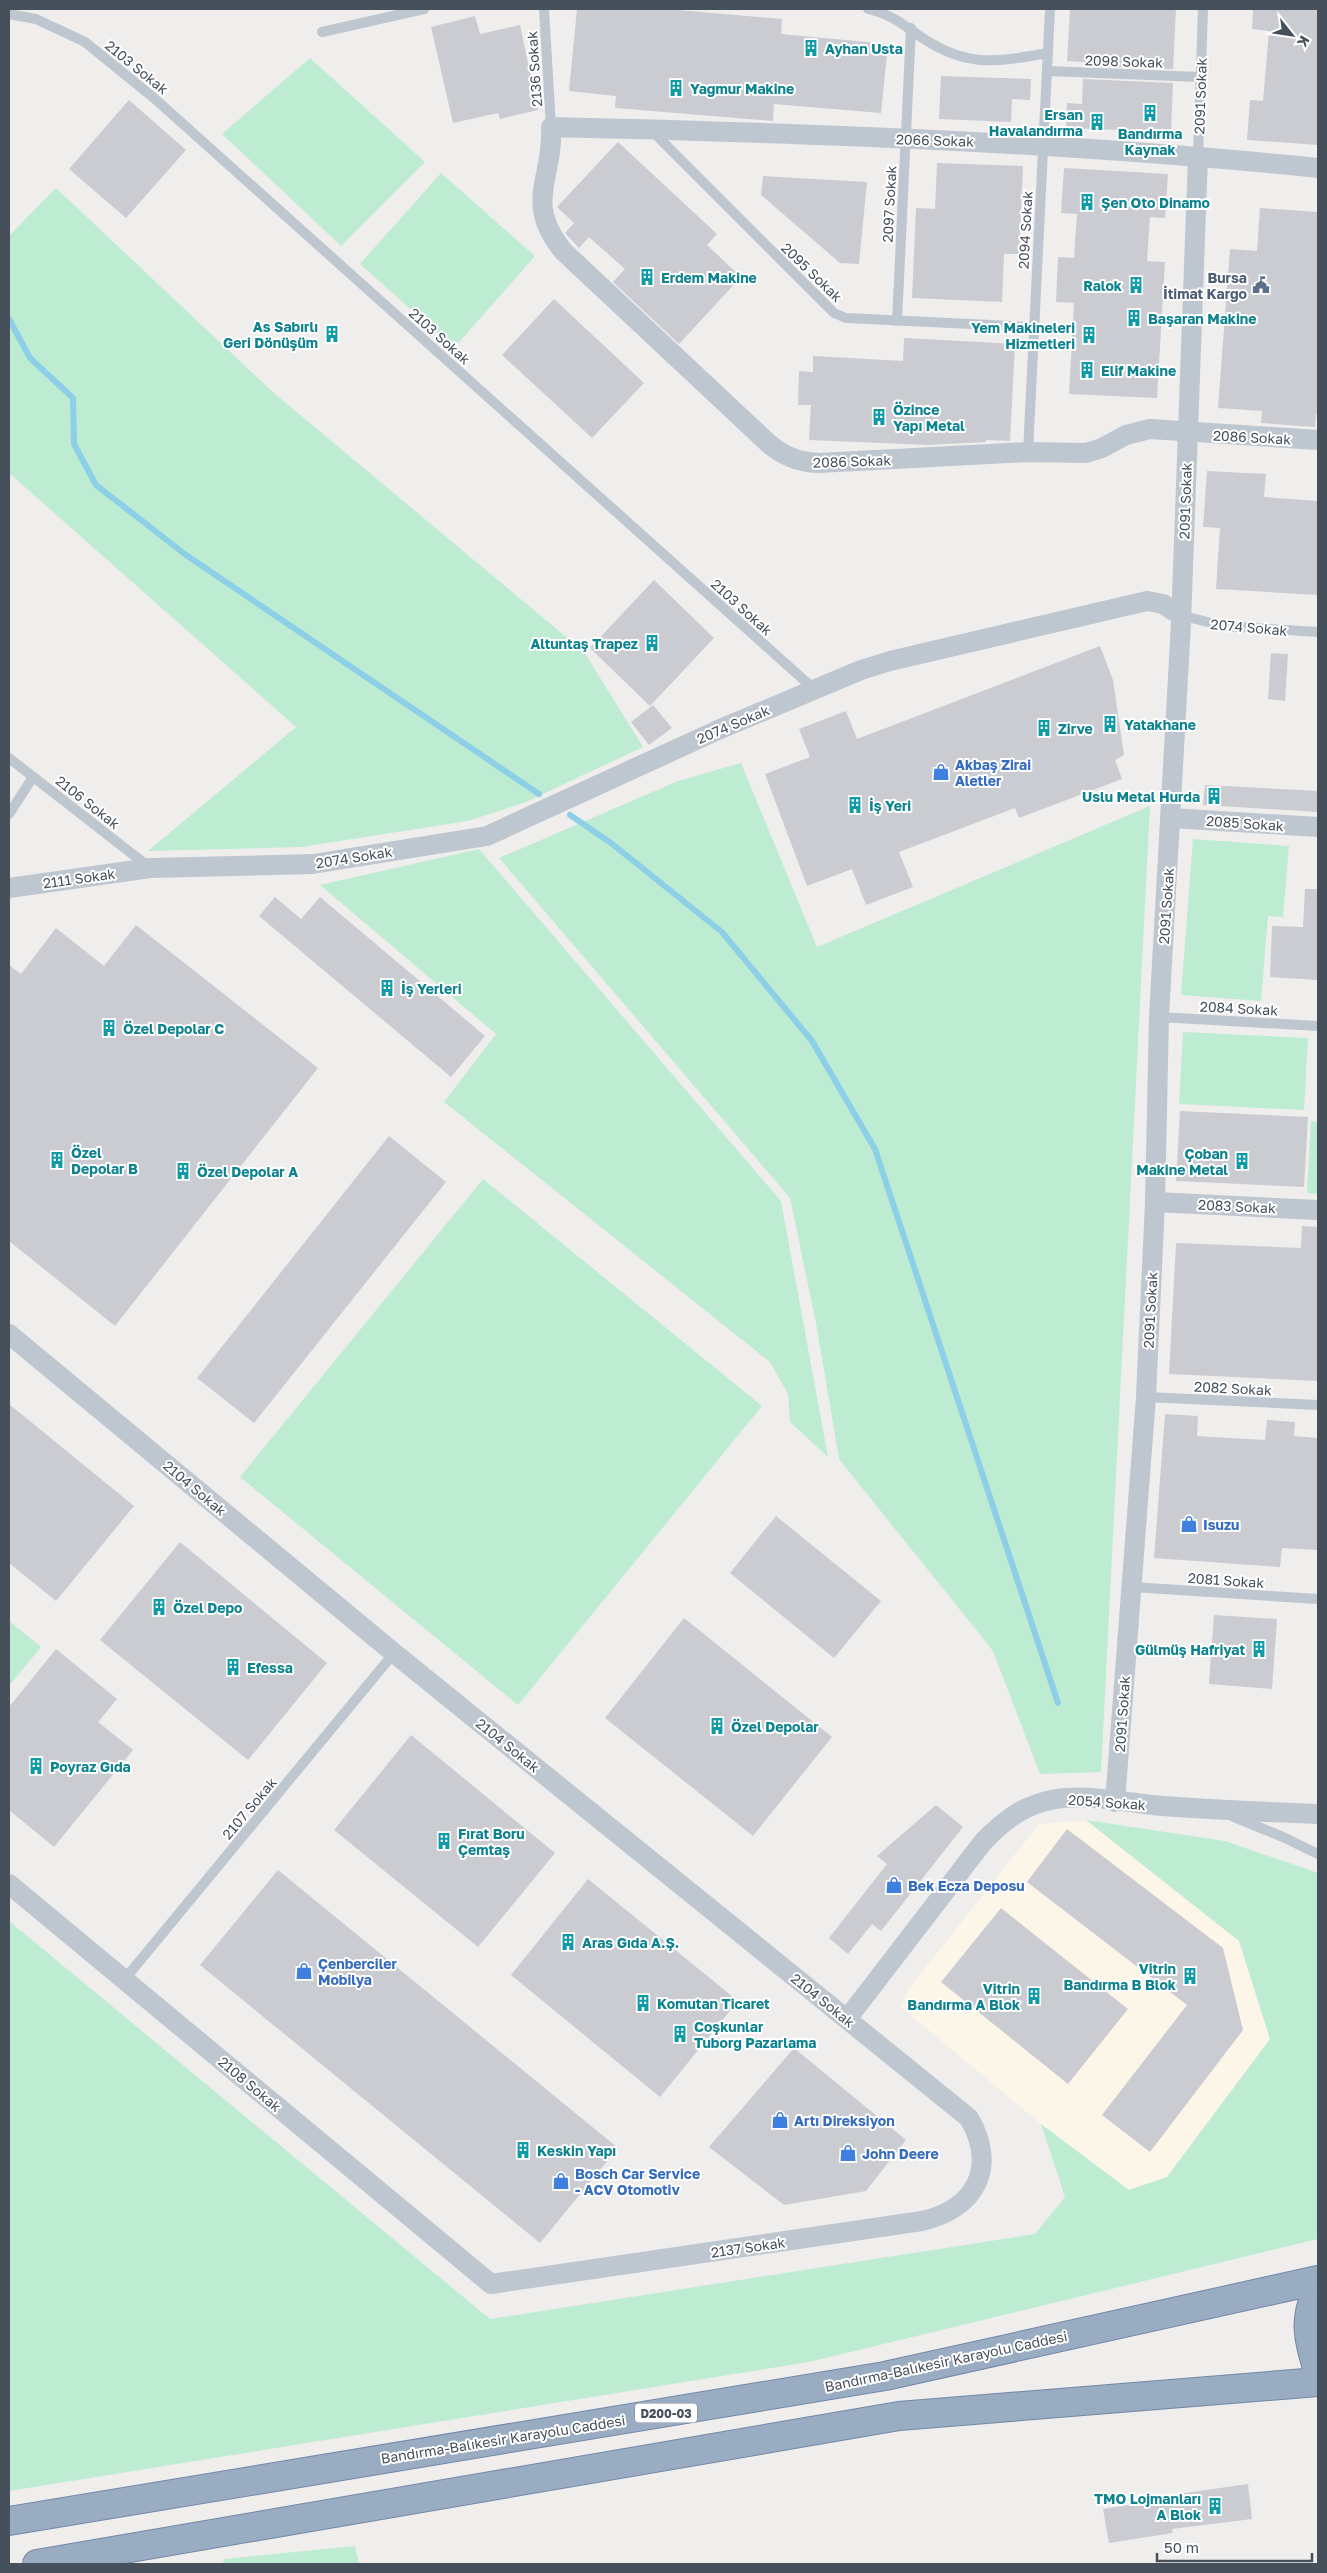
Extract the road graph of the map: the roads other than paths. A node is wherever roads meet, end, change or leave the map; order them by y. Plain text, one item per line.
1 (424, 9) edge
2 (544, 9) edge
3 (868, 9) edge
4 (1050, 9) edge
5 (1203, 9) edge
6 (9, 14) edge
7 (911, 28) junction
8 (322, 32) dead end
9 (1048, 53) junction
10 (1047, 71) junction
11 (1200, 77) junction
12 (551, 127) junction
13 (650, 129) junction
14 (906, 139) junction
15 (1043, 145) junction
16 (1198, 156) junction
17 (1318, 168) edge
18 (897, 321) junction
19 (1034, 327) junction
20 (1187, 433) junction
21 (1318, 440) edge
22 (1028, 452) junction
23 (1180, 615) junction
24 (1318, 632) edge
25 (815, 690) junction
26 (9, 758) edge
27 (34, 777) junction
28 (9, 814) edge
29 (1171, 818) junction
30 (1318, 827) edge
31 (150, 868) junction
32 (9, 888) edge
33 (1159, 1017) junction
34 (1318, 1026) edge
35 (1155, 1202) junction
36 (1318, 1210) edge
37 (9, 1334) edge
38 (1146, 1397) junction
39 (1318, 1405) edge
40 (1132, 1588) junction
41 (1318, 1599) edge
42 (394, 1653) junction
43 (1115, 1802) junction
44 (1212, 1810) junction
45 (1318, 1814) edge
46 (1318, 1854) edge
47 (9, 1884) edge
48 (124, 1980) junction
49 (847, 2019) junction
50 (981, 2169) joint
51 (1318, 2280) edge
52 (491, 2284) joint
53 (1318, 2288) edge
54 (1318, 2371) edge
55 (1318, 2382) edge
56 (9, 2521) edge
57 (37, 2564) edge

1 - 8 lane
2 - 12 lane, 2136 Sokak
3 - 7 lane
4 - 9 lane, 2094 Sokak
5 - 11 lane, 2091 Sokak
6 - 25 lane, 2103 Sokak
7 - 9 lane
7 - 14 lane, 2097 Sokak
9 - 10 lane, 2094 Sokak
10 - 11 lane, 2098 Sokak
10 - 15 lane, 2094 Sokak
11 - 16 lane, 2091 Sokak
12 - 13 street, 2066 Sokak
12 - 22 street, 2086 Sokak
13 - 14 street, 2066 Sokak
13 - 18 lane, 2095 Sokak
14 - 15 street, 2066 Sokak
14 - 18 lane, 2097 Sokak
15 - 16 street, 2066 Sokak
15 - 19 lane, 2094 Sokak
16 - 17 street, 2066 Sokak
16 - 20 street, 2091 Sokak
18 - 19 lane, 2095 Sokak
19 - 22 lane, 2094 Sokak
20 - 21 street, 2086 Sokak
20 - 22 street, 2086 Sokak
20 - 23 street, 2091 Sokak
23 - 24 lane, 2074 Sokak
23 - 25 street, 2074 Sokak
23 - 29 street, 2091 Sokak
25 - 31 street, 2074 Sokak
26 - 27 lane, 2106 Sokak
27 - 28 lane
27 - 31 lane, 2106 Sokak
29 - 30 street, 2085 Sokak
29 - 33 street, 2091 Sokak
31 - 32 street, 2111 Sokak
33 - 34 lane, 2084 Sokak
33 - 35 street, 2091 Sokak
35 - 36 street, 2083 Sokak
35 - 38 street, 2091 Sokak
37 - 42 street, 2104 Sokak
38 - 39 lane, 2082 Sokak
38 - 40 street, 2091 Sokak
40 - 41 lane, 2081 Sokak
40 - 43 street, 2091 Sokak
42 - 48 lane, 2107 Sokak
42 - 49 street, 2104 Sokak
43 - 44 street, 2054 Sokak
43 - 49 street, 2054 Sokak
44 - 45 street, 2054 Sokak
44 - 46 lane
47 - 48 street, 2108 Sokak
48 - 52 street, 2108 Sokak
49 - 50 street, 2104 Sokak
50 - 52 street, 2137 Sokak
51 - 56 highway, Bandırma-Balıkesir Karayolu Caddesi / D200-03
53 - 54 highway
55 - 57 highway

